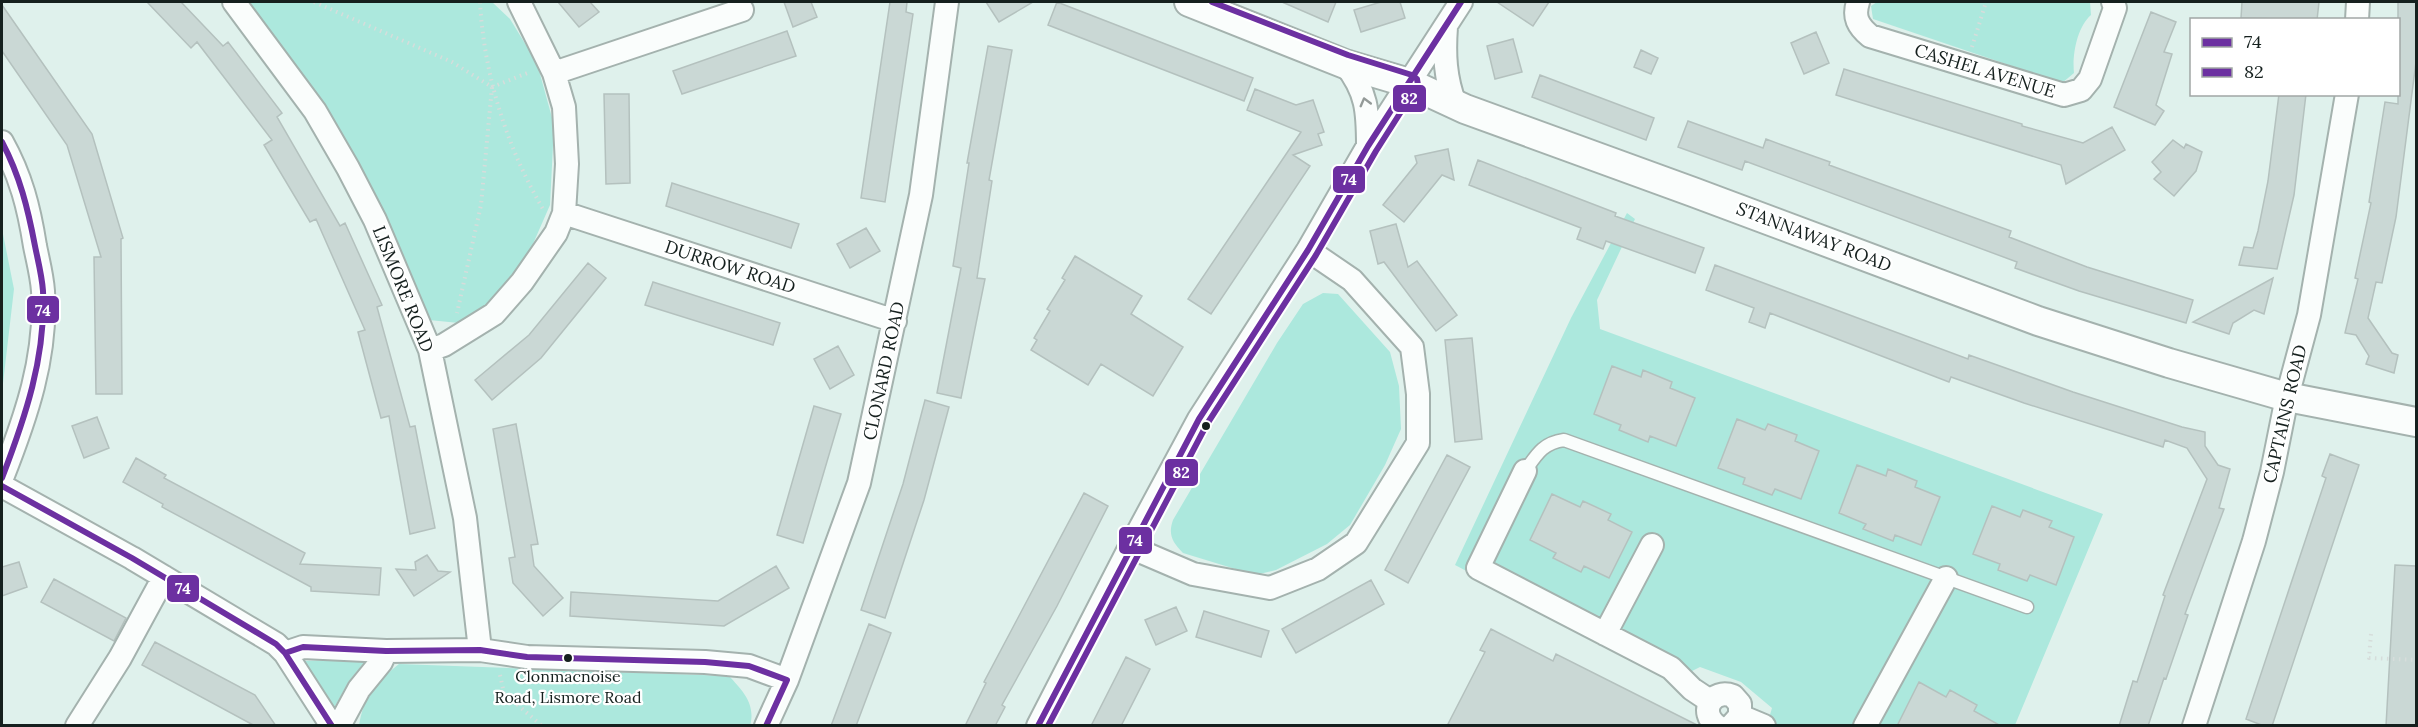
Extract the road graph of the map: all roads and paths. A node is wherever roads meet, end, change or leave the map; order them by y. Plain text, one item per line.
1 (234, 2) edge
2 (314, 2) edge
3 (480, 2) edge
4 (519, 2) edge
5 (947, 2) edge
6 (1461, 2) edge
7 (1858, 2) edge
8 (1986, 2) edge
9 (2113, 2) edge
10 (2358, 2) edge
11 (1200, 3) edge
12 (741, 10) dead end
13 (2357, 18) edge
14 (1447, 22) junction
15 (1345, 64) junction
16 (1966, 66) junction
17 (552, 69) junction
18 (1409, 83) junction
19 (492, 87) junction
20 (2347, 96) edge
21 (1455, 104) junction
22 (2, 142) edge
23 (1368, 146) junction
24 (560, 223) junction
25 (1308, 250) junction
26 (895, 321) junction
27 (458, 337) junction
28 (430, 350) junction
29 (2287, 397) junction
30 (2416, 422) edge
31 (1525, 471) joint
32 (2, 478) edge
33 (2, 486) edge
34 (1652, 545) dead end
35 (1130, 547) junction
36 (164, 577) junction
37 (1946, 578) junction
38 (2027, 607) dead end
39 (1605, 634) junction
40 (2371, 634) dead end
41 (480, 650) junction
42 (386, 651) junction
43 (285, 653) junction
44 (2416, 660) edge
45 (787, 680) junction
46 (1710, 701) junction
47 (1736, 721) edge
48 (77, 726) edge
49 (332, 726) edge
50 (339, 726) edge
51 (542, 726) edge
52 (766, 726) edge
53 (1038, 726) edge
54 (1717, 726) edge
55 (1764, 726) edge
56 (1865, 726) edge
57 (2194, 726) edge

1 - 28 street, LISMORE ROAD
2 - 19 path
3 - 19 path
4 - 17 street
5 - 26 street, CLONARD ROAD
6 - 14 street
7 - 16 street, CASHEL AVENUE
8 - 16 path
9 - 16 street, CASHEL AVENUE
10 - 13 street
11 - 15 street, STANNAWAY ROAD
12 - 17 street
14 - 18 street
14 - 21 street
15 - 18 street, STANNAWAY ROAD
23 -> 15 street
17 - 19 path
17 - 24 street
18 - 21 street, STANNAWAY ROAD
18 - 23 street
19 - 24 path
19 - 27 path
20 - 29 street, CAPTAINS ROAD
21 - 29 street, STANNAWAY ROAD
22 - 32 street
23 - 25 street
24 - 26 street, DURROW ROAD
24 - 27 street
25 - 35 street
25 - 35 street
26 - 45 street, CLONARD ROAD
27 - 28 street
28 - 41 street, LISMORE ROAD
29 - 30 street, STANNAWAY ROAD
29 - 57 street, CAPTAINS ROAD
31 - 37 lane
31 - 39 street
33 - 36 street
34 - 39 street
35 - 53 street
36 - 43 street
36 - 48 street
37 - 38 lane
37 - 56 street
39 - 46 street
40 - 44 path
41 - 42 street
41 - 45 street
41 - 51 path
42 - 43 street
42 - 50 street
43 - 49 street
45 - 52 street, CLONARD ROAD
46 - 47 street
46 - 54 street
47 - 55 street

